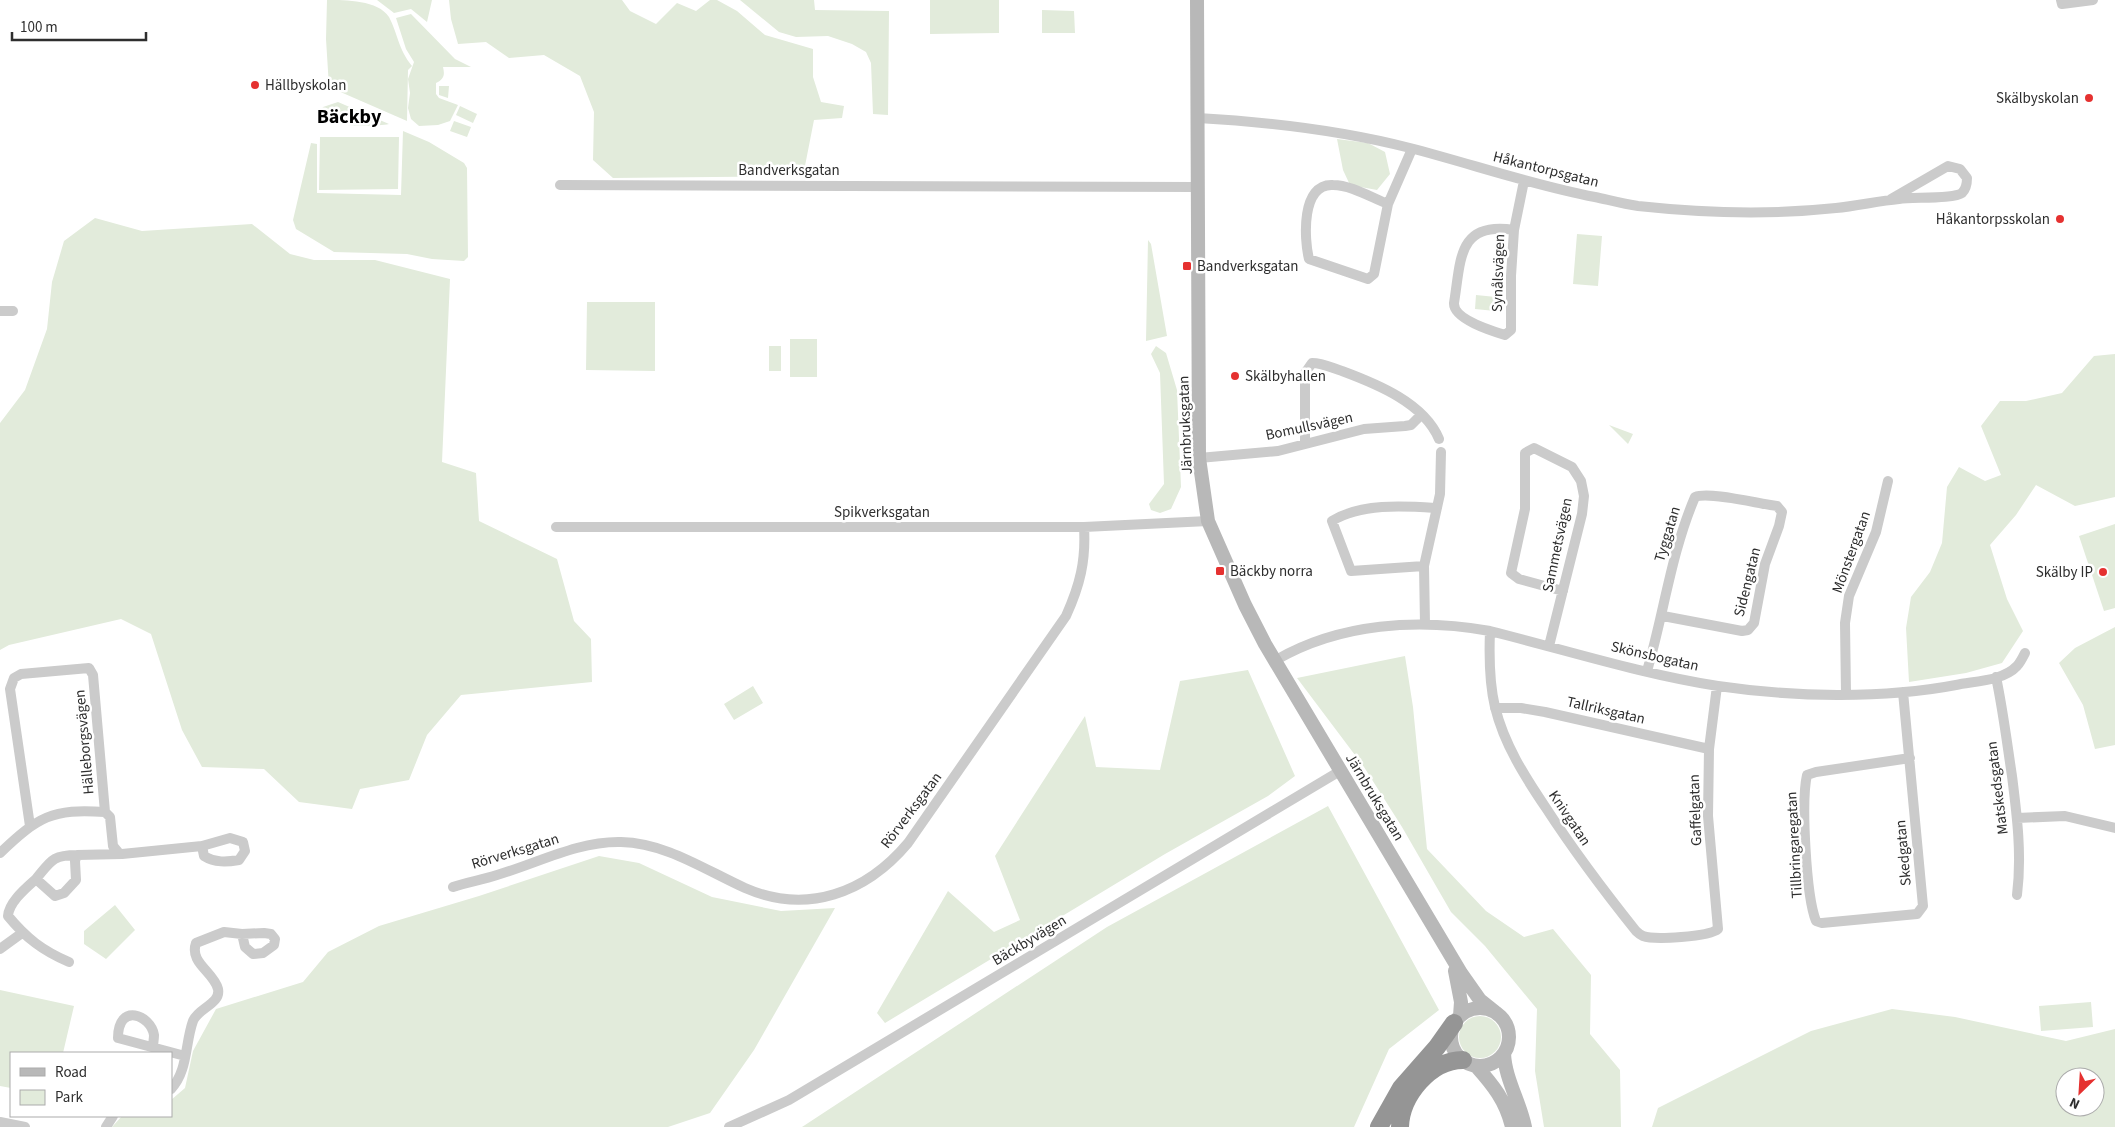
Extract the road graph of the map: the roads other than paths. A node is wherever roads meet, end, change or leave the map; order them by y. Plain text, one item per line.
1 (1197, 0) edge
2 (2061, 0) edge
3 (2093, 0) edge
4 (1198, 118) junction
5 (1412, 149) junction
6 (1524, 181) junction
7 (560, 185) dead end
8 (1197, 187) junction
9 (1892, 200) junction
10 (1388, 204) junction
11 (1514, 230) junction
12 (0, 311) edge
13 (13, 311) dead end
14 (1421, 415) junction
15 (1439, 439) dead end
16 (1305, 444) junction
17 (1441, 452) dead end
18 (1199, 458) junction
19 (1888, 481) dead end
20 (1436, 508) junction
21 (1782, 514) joint
22 (1208, 521) junction
23 (556, 527) dead end
24 (1084, 527) junction
25 (1424, 566) junction
26 (1564, 591) junction
27 (1662, 616) junction
28 (1425, 624) junction
29 (1490, 631) junction
30 (1549, 646) junction
31 (2025, 653) dead end
32 (1276, 660) junction
33 (1647, 671) junction
34 (1996, 677) junction
35 (1716, 686) junction
36 (1903, 692) junction
37 (1846, 694) junction
38 (1495, 708) junction
39 (1709, 749) junction
40 (1910, 758) junction
41 (1340, 772) junction
42 (105, 812) junction
43 (2017, 818) junction
44 (30, 826) junction
45 (2115, 828) edge
46 (202, 846) dead end
47 (118, 852) junction
48 (0, 853) edge
49 (77, 855) junction
50 (36, 879) junction
51 (453, 887) dead end
52 (2017, 895) dead end
53 (1822, 923) joint
54 (1715, 932) joint
55 (22, 933) junction
56 (242, 934) dead end
57 (1441, 938) junction
58 (0, 950) edge
59 (69, 962) dead end
60 (1495, 1012) junction
61 (1457, 1020) junction
62 (153, 1047) dead end
63 (171, 1052) edge
64 (172, 1052) edge
65 (1504, 1053) junction
66 (185, 1056) junction
67 (1469, 1063) junction
68 (172, 1088) edge
69 (0, 1122) edge
70 (25, 1127) edge
71 (729, 1127) edge
72 (1379, 1127) edge
73 (1400, 1127) edge
74 (1512, 1127) edge
75 (1525, 1127) edge

1 - 4 street, Järnbruksgatan
2 - 3 street
4 - 5 street, Håkantorpsgatan
4 - 8 street, Järnbruksgatan
5 - 6 street, Håkantorpsgatan
5 - 10 street
6 - 9 street, Håkantorpsgatan
6 - 11 street, Synålsvägen
7 - 8 street, Bandverksgatan
8 - 18 street, Järnbruksgatan
9 - 9 street, Håkantorpsgatan
10 - 10 street
11 - 11 street, Synålsvägen
12 - 13 street
14 - 15 street
14 - 16 street, Bomullsvägen
14 - 16 street
16 - 18 street, Bomullsvägen
17 - 20 street
18 - 22 street, Järnbruksgatan
19 - 37 street, Mönstergatan
20 - 25 street
20 - 25 street
21 - 27 street, Sidengatan
21 - 27 street, Tyggatan
22 - 24 street, Spikverksgatan
22 - 32 street, Järnbruksgatan
23 - 24 street, Spikverksgatan
24 - 51 street, Rörverksgatan
25 - 28 street
26 - 26 street, Sammetsvägen
26 - 30 street, Sammetsvägen
27 - 33 street, Tyggatan
28 - 29 street, Skönsbogatan
28 - 32 street, Skönsbogatan
29 - 30 street, Skönsbogatan
29 - 38 street, Knivgatan
30 - 33 street, Skönsbogatan
31 - 34 street, Skönsbogatan
32 - 41 street, Järnbruksgatan
33 - 35 street, Skönsbogatan
34 - 36 street, Skönsbogatan
34 - 43 street, Matskedsgatan
35 - 37 street, Skönsbogatan
35 - 39 street, Gaffelgatan
36 - 37 street, Skönsbogatan
36 - 40 street, Skedgatan
38 - 39 street, Tallriksgatan
38 - 54 street, Knivgatan
39 - 54 street, Gaffelgatan
40 - 53 street, Skedgatan
40 - 53 street, Tillbringaregatan
41 - 57 street, Järnbruksgatan
41 - 71 street, Bäckbyvägen
42 - 44 street, Hälleborgsvägen
42 - 44 street, Hälleborgsvägen
42 - 47 street
43 - 45 street
43 - 52 street, Matskedsgatan
44 - 48 street, Hälleborgsvägen
46 - 47 street
47 - 49 street
49 - 50 street
49 - 50 street
50 - 55 street
55 - 58 street
55 - 59 street
56 - 66 street
57 - 60 street, Järnbruksgatan
57 - 61 street, Järnbruksgatan
60 - 61 street
60 - 65 street
61 - 67 street
61 - 72 highway
62 - 63 street
64 - 66 street
65 - 67 street
65 - 75 street
66 - 68 street
67 - 73 highway
67 - 74 street
69 - 70 street

